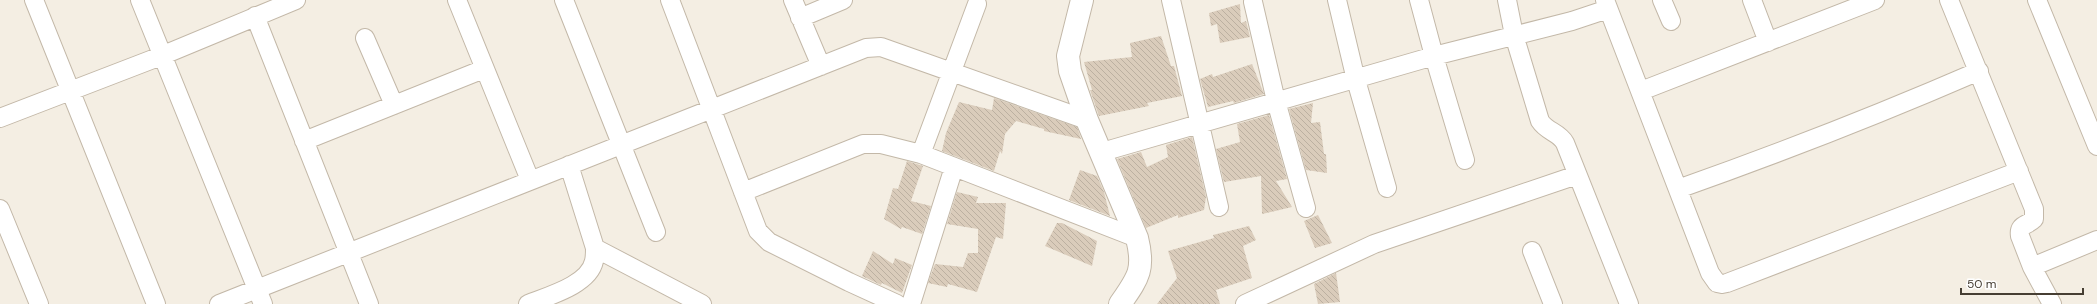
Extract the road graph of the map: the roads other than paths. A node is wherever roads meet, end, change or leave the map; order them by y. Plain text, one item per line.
1 (34, 0) edge
2 (140, 0) edge
3 (296, 0) edge
4 (457, 0) edge
5 (564, 0) edge
6 (670, 0) edge
7 (793, 0) edge
8 (843, 0) edge
9 (1082, 0) edge
10 (1171, 0) edge
11 (1336, 0) edge
12 (1420, 0) edge
13 (1507, 0) edge
14 (1662, 0) edge
15 (1752, 0) edge
16 (1875, 0) edge
17 (1949, 0) edge
18 (2037, 0) edge
19 (1253, 2) dead end
20 (976, 4) dead end
21 (1606, 4) edge
22 (255, 16) junction
23 (800, 18) junction
24 (1671, 21) dead end
25 (1514, 35) junction
26 (365, 38) dead end
27 (1768, 42) junction
28 (161, 56) junction
29 (1434, 56) junction
30 (821, 66) junction
31 (484, 69) junction
32 (1979, 71) junction
33 (952, 72) junction
34 (1356, 80) junction
35 (71, 89) junction
36 (1641, 91) junction
37 (1276, 101) junction
38 (394, 105) junction
39 (712, 108) junction
40 (0, 118) edge
41 (1086, 120) junction
42 (1199, 124) junction
43 (304, 141) junction
44 (621, 144) junction
45 (2097, 146) edge
46 (1102, 152) junction
47 (921, 154) junction
48 (1465, 160) dead end
49 (569, 165) junction
50 (954, 168) junction
51 (2019, 170) junction
52 (1577, 176) junction
53 (530, 180) junction
54 (1387, 188) dead end
55 (1678, 189) junction
56 (743, 192) junction
57 (1219, 207) dead end
58 (1306, 208) dead end
59 (0, 209) edge
60 (656, 232) dead end
61 (1137, 238) junction
62 (2097, 240) edge
63 (595, 248) junction
64 (1532, 251) dead end
65 (348, 253) junction
66 (2032, 267) junction
67 (260, 297) edge
68 (1275, 298) edge
69 (39, 304) edge
70 (156, 304) edge
71 (219, 304) edge
72 (369, 304) edge
73 (528, 304) edge
74 (702, 304) edge
75 (897, 304) edge
76 (911, 304) edge
77 (1120, 304) edge
78 (1244, 304) edge
79 (1553, 304) edge
80 (1629, 304) edge
81 (2052, 304) edge

1 - 35 street
2 - 28 street
3 - 22 street
4 - 31 street
5 - 44 street
6 - 39 street
7 - 23 street
8 - 23 street
9 - 41 street
10 - 42 street
11 - 34 street
12 - 29 street
13 - 25 street
14 - 24 street
15 - 27 street
16 - 27 street
17 - 32 street
18 - 45 street
19 - 37 street
20 - 33 street
21 - 25 street
21 - 36 street
22 - 28 street
22 - 43 street
23 - 30 street
25 - 29 street
25 - 52 street
26 - 38 street
27 - 36 street
28 - 35 street
28 - 67 street
29 - 34 street
29 - 48 street
30 - 33 street
30 - 39 street
31 - 38 street
31 - 53 street
32 - 51 street
32 - 55 street
33 - 41 street
33 - 47 street
34 - 37 street
34 - 54 street
35 - 40 street
35 - 70 street
36 - 55 street
37 - 42 street
37 - 58 street
38 - 43 street
39 - 44 street
39 - 56 street
41 - 46 street
42 - 46 street
42 - 57 street
43 - 65 street
44 - 49 street
44 - 60 street
46 - 61 street
47 - 50 street
47 - 56 street
49 - 53 street
49 - 63 street
50 - 61 street
50 - 76 street
51 - 55 street
51 - 66 street
52 - 68 street
52 - 80 street
53 - 65 street
56 - 75 street
59 - 69 street
61 - 77 street
62 - 66 street
63 - 73 street
63 - 74 street
64 - 79 street
65 - 67 street
65 - 72 street
66 - 81 street
67 - 71 street
68 - 78 street

